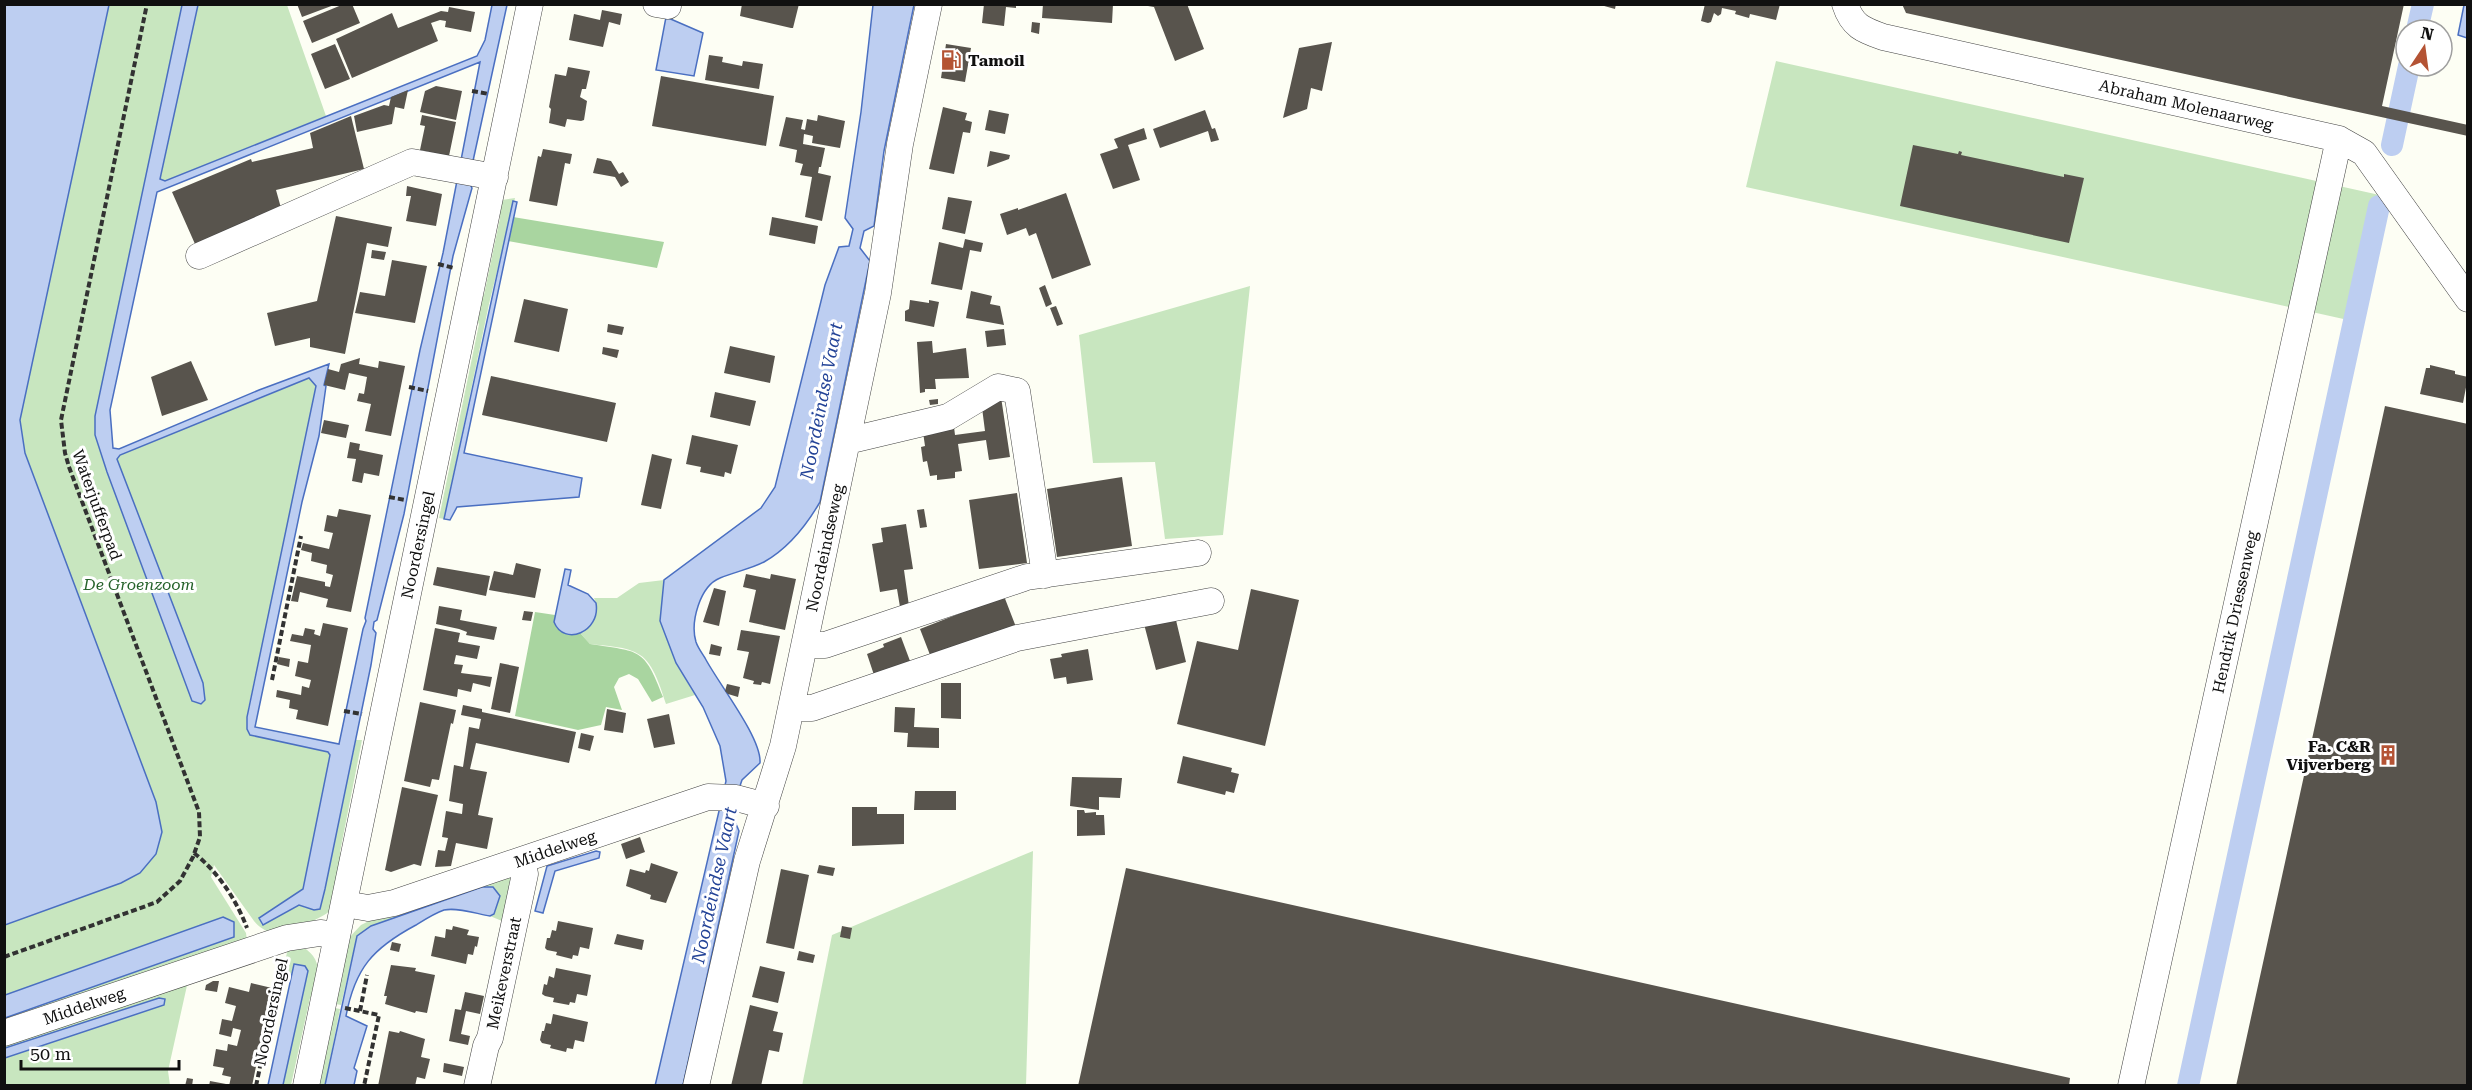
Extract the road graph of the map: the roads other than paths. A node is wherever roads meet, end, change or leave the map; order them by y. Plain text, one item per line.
1 (530, 4) edge
2 (656, 4) edge
3 (669, 4) edge
4 (929, 4) edge
5 (1845, 4) edge
6 (2339, 139) junction
7 (475, 173) junction
8 (199, 256) dead end
9 (2468, 298) edge
10 (847, 441) junction
11 (1198, 553) dead end
12 (1045, 575) junction
13 (1211, 602) dead end
14 (805, 645) junction
15 (791, 708) junction
16 (766, 806) junction
17 (522, 861) junction
18 (345, 904) junction
19 (337, 935) junction
20 (4, 1033) edge
21 (306, 1086) edge
22 (477, 1086) edge
23 (696, 1086) edge
24 (2131, 1086) edge

1 - 7 street, Noordersingel
2 - 3 street
4 - 10 street, Noordeindseweg
5 - 6 street, Abraham Molenaarweg
6 - 9 street, Abraham Molenaarweg
6 - 24 street, Hendrik Driessenweg
7 - 8 street
7 - 18 street, Noordersingel
10 - 12 street
10 - 14 street, Noordeindseweg
11 - 12 street
12 - 14 street
13 - 15 street
14 - 15 street, Noordeindseweg
15 - 16 street, Noordeindseweg
16 - 17 street, Middelweg
16 - 23 street, Noordeindseweg
17 - 18 street, Middelweg
17 - 22 street, Meikeverstraat
18 - 19 street, Noordersingel
19 - 20 street, Middelweg
19 - 21 street, Noordersingel

